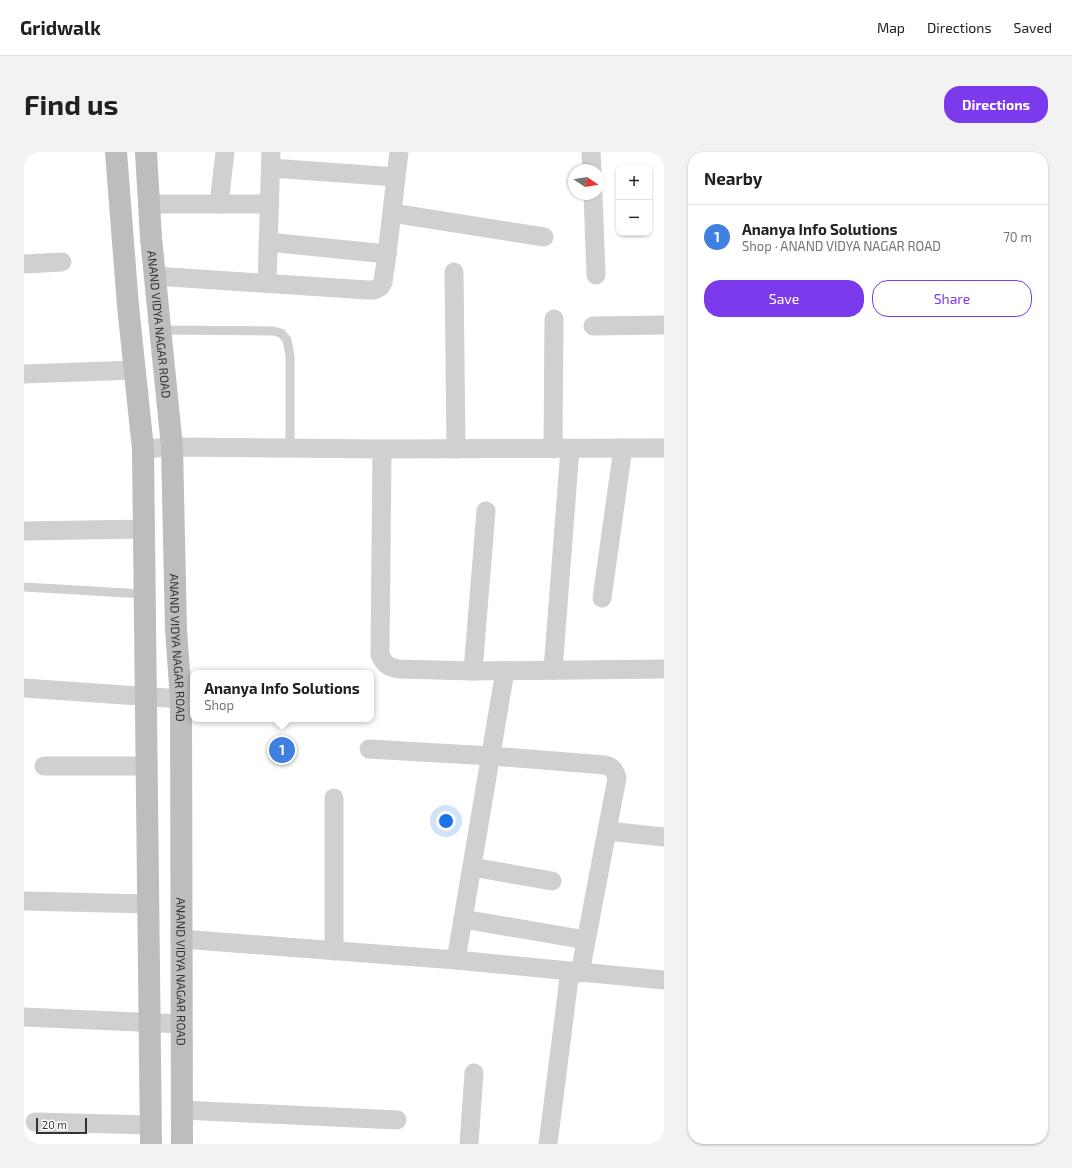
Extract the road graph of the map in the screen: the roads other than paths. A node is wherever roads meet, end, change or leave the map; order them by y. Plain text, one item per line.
1 (116, 152) edge
2 (146, 152) edge
3 (225, 152) edge
4 (399, 152) edge
5 (592, 152) edge
6 (271, 160) edge
7 (592, 164) edge
8 (396, 178) junction
9 (593, 200) edge
10 (149, 204) junction
11 (219, 204) junction
12 (270, 204) junction
13 (392, 213) junction
14 (544, 238) dead end
15 (268, 242) junction
16 (387, 254) junction
17 (62, 262) dead end
18 (24, 264) edge
19 (454, 272) dead end
20 (596, 275) dead end
21 (155, 276) junction
22 (267, 283) junction
23 (554, 319) dead end
24 (664, 325) edge
25 (593, 326) dead end
26 (160, 330) junction
27 (135, 370) junction
28 (24, 374) edge
29 (172, 447) junction
30 (290, 448) junction
31 (623, 448) junction
32 (664, 448) edge
33 (144, 449) junction
34 (382, 449) junction
35 (456, 449) junction
36 (562, 449) junction
37 (486, 511) dead end
38 (145, 529) junction
39 (24, 531) edge
40 (24, 587) edge
41 (145, 594) junction
42 (602, 598) dead end
43 (664, 669) edge
44 (553, 670) junction
45 (473, 671) junction
46 (505, 671) junction
47 (24, 688) edge
48 (183, 689) junction
49 (147, 697) junction
50 (369, 749) dead end
51 (491, 756) junction
52 (44, 766) dead end
53 (147, 766) junction
54 (334, 798) dead end
55 (608, 831) junction
56 (664, 837) edge
57 (472, 867) junction
58 (552, 881) dead end
59 (24, 901) edge
60 (148, 904) junction
61 (463, 919) junction
62 (182, 940) junction
63 (586, 940) junction
64 (334, 951) junction
65 (456, 960) junction
66 (575, 972) junction
67 (664, 980) edge
68 (24, 1017) edge
69 (150, 1023) junction
70 (182, 1024) junction
71 (474, 1073) dead end
72 (182, 1110) junction
73 (397, 1120) dead end
74 (35, 1122) dead end
75 (151, 1134) edge
76 (182, 1144) edge
77 (469, 1144) edge
78 (549, 1144) edge

1 - 27 main road
2 - 10 main road, ANAND VIDYA NAGAR ROAD
3 - 11 street
4 - 8 street
5 - 7 street
6 - 8 street
6 - 12 street
8 - 13 street
9 - 20 street
10 - 11 street
10 - 21 main road, ANAND VIDYA NAGAR ROAD
11 - 12 street
12 - 15 street
13 - 14 street
13 - 16 street
15 - 16 street
15 - 22 street
16 - 22 street
17 - 18 street
19 - 35 street
21 - 22 street
21 - 26 main road, ANAND VIDYA NAGAR ROAD
23 - 36 street
24 - 25 street
26 - 29 main road, ANAND VIDYA NAGAR ROAD
26 - 30 lane
27 - 28 street
27 - 33 main road
29 - 30 street
29 - 33 street
29 - 48 main road, ANAND VIDYA NAGAR ROAD
30 - 34 street
31 - 32 street
31 - 36 street
31 - 42 street
33 - 38 main road
34 - 35 street
34 - 45 street
35 - 36 street
36 - 44 street
37 - 45 street
38 - 39 street
38 - 41 main road
40 - 41 lane
41 - 49 main road
43 - 44 street
44 - 46 street
45 - 46 street
46 - 51 street
47 - 49 street
48 - 49 street
48 - 62 main road, ANAND VIDYA NAGAR ROAD
49 - 53 main road
50 - 51 street
51 - 55 street
51 - 57 street
52 - 53 street
53 - 60 main road
54 - 64 street
55 - 56 street
55 - 63 street
57 - 58 street
57 - 61 street
59 - 60 street
60 - 69 main road
61 - 63 street
61 - 65 street
62 - 64 street
62 - 70 main road, ANAND VIDYA NAGAR ROAD
63 - 66 street
64 - 65 street
65 - 66 street
66 - 67 street
66 - 78 street
68 - 69 street
69 - 70 street
69 - 75 main road
70 - 72 main road, ANAND VIDYA NAGAR ROAD
71 - 77 street
72 - 73 street
72 - 76 main road, ANAND VIDYA NAGAR ROAD
74 - 75 street

